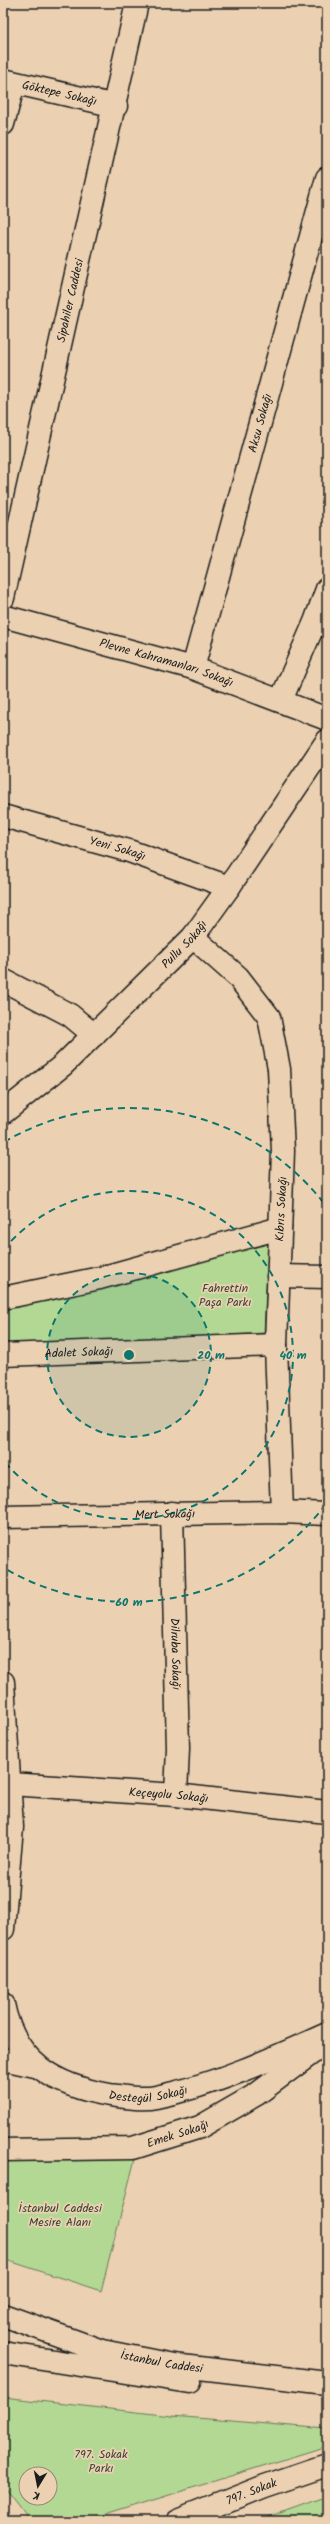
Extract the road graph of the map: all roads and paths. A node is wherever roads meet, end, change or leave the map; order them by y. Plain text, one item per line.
1 (137, 3) edge
2 (8, 81) edge
3 (116, 106) junction
4 (3, 124) edge
5 (327, 178) edge
6 (327, 589) edge
7 (3, 598) edge
8 (3, 616) edge
9 (193, 668) junction
10 (281, 700) junction
11 (327, 719) edge
12 (327, 741) edge
13 (3, 816) edge
14 (229, 887) junction
15 (193, 937) junction
16 (3, 980) edge
17 (94, 1035) junction
18 (3, 1113) edge
19 (280, 1228) junction
20 (278, 1276) junction
21 (327, 1277) edge
22 (3, 1298) edge
23 (276, 1345) junction
24 (3, 1355) edge
25 (282, 1512) junction
26 (172, 1513) junction
27 (327, 1514) edge
28 (3, 1517) edge
29 (3, 1682) edge
30 (10, 1784) junction
31 (176, 1795) junction
32 (327, 1812) edge
33 (3, 1929) edge
34 (3, 2004) edge
35 (327, 2034) edge
36 (327, 2041) edge
37 (3, 2059) edge
38 (35, 2066) junction
39 (3, 2150) edge
40 (3, 2315) edge
41 (3, 2353) edge
42 (327, 2383) edge
43 (327, 2397) edge
44 (327, 2465) edge
45 (177, 2521) edge

1 - 3 street, Sipahiler Caddesi
2 - 3 street, Göktepe Sokağı
2 - 4 street
3 - 7 street, Sipahiler Caddesi
5 - 9 street, Aksu Sokağı
6 - 10 street
8 - 9 street, Plevne Kahramanları Sokağı
9 - 10 street, Plevne Kahramanları Sokağı
10 - 11 street, Plevne Kahramanları Sokağı
12 - 14 street, Pullu Sokağı
13 - 14 street, Yeni Sokağı
14 - 15 street, Pullu Sokağı
15 - 17 street, Pullu Sokağı
15 - 19 street, Kıbrıs Sokağı
16 - 17 street
17 - 18 street, Pullu Sokağı
19 - 20 street, Kıbrıs Sokağı
19 - 22 street
20 - 21 street
20 - 23 street, Kıbrıs Sokağı
23 - 24 street, Adalet Sokağı
23 - 25 street, Kıbrıs Sokağı
25 - 26 street, Mert Sokağı
25 - 27 street, Mert Sokağı
26 - 28 street, Mert Sokağı
26 - 31 street, Dilruba Sokağı
29 - 30 street
30 - 31 street, Keçeyolu Sokağı
30 - 33 street
31 - 32 street, Keçeyolu Sokağı
34 - 38 street, Destegül Sokağı
35 - 38 street, Destegül Sokağı
36 - 39 street, Emek Sokağı
37 - 38 street
40 - 42 street, İstanbul Caddesi
41 - 43 street, İstanbul Caddesi
44 - 45 street, 797. Sokak

